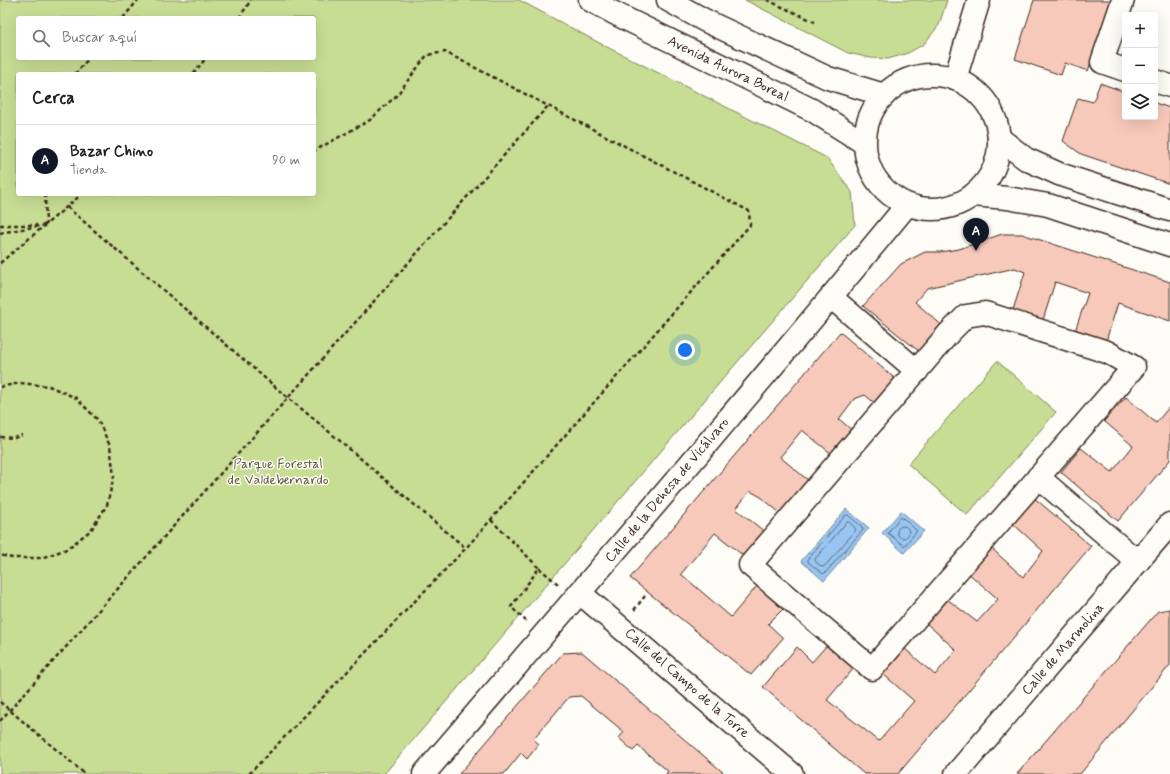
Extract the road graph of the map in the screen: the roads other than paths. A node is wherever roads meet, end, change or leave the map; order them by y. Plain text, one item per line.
1 (590, 0) edge
2 (668, 0) edge
3 (979, 0) edge
4 (1123, 0) edge
5 (1122, 69) edge
6 (955, 79) junction
7 (1158, 82) edge
8 (1170, 86) edge
9 (884, 95) junction
10 (999, 138) junction
11 (864, 143) junction
12 (973, 195) junction
13 (907, 205) junction
14 (1170, 210) edge
15 (1170, 245) edge
16 (831, 297) junction
17 (917, 371) junction
18 (1038, 477) junction
19 (1167, 533) edge
20 (1138, 562) junction
21 (580, 593) junction
22 (424, 774) edge
23 (792, 774) edge
24 (956, 774) edge

1 - 11 street, Avenida Aurora Boreal
2 - 9 street
3 - 6 street
4 - 5 street
6 - 9 street
6 - 10 street
7 - 8 street
9 - 11 street
10 - 12 street
10 - 14 street
11 - 13 street
12 - 13 street
12 - 15 street
13 - 16 street, Calle de la Dehesa de Vicálvaro
16 - 17 street
16 - 21 street, Calle de la Dehesa de Vicálvaro
17 - 18 street
17 - 18 street
18 - 20 street
19 - 20 street, Calle de Marmolina
20 - 24 street, Calle de Marmolina
21 - 22 street, Calle de la Dehesa de Vicálvaro
21 - 23 street, Calle del Campo de la Torre

